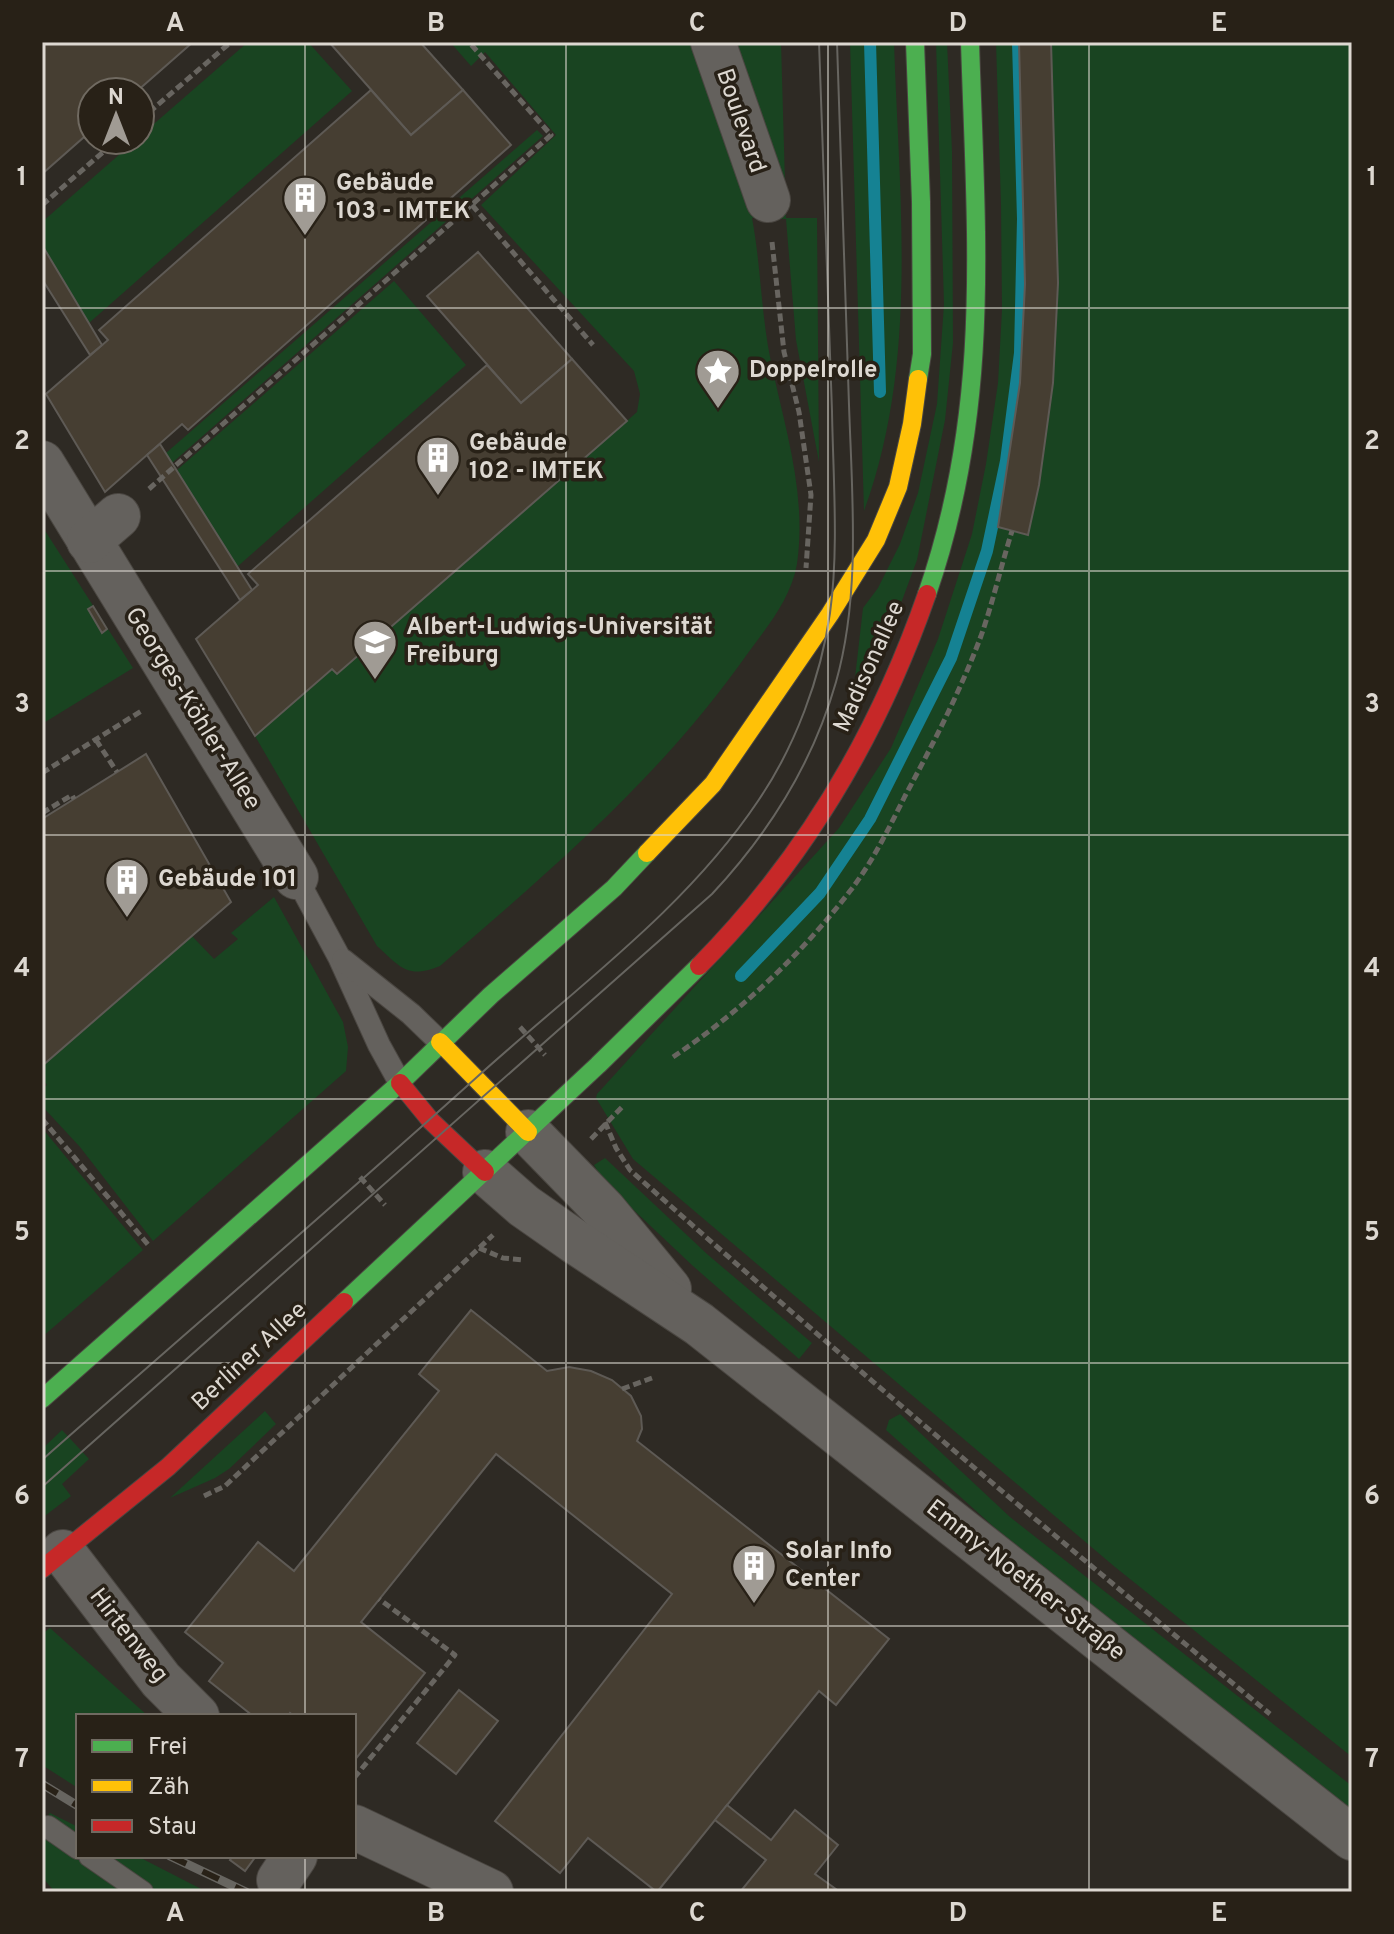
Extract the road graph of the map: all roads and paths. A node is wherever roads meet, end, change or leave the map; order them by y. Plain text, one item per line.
1 (231, 42) edge
2 (469, 42) edge
3 (713, 42) edge
4 (915, 42) edge
5 (970, 42) edge
6 (156, 106) edge
7 (99, 156) edge
8 (768, 200) joint
9 (42, 205) edge
10 (472, 205) junction
11 (593, 345) dead end
12 (42, 463) edge
13 (104, 528) junction
14 (1012, 531) dead end
15 (805, 575) dead end
16 (178, 689) junction
17 (96, 740) junction
18 (117, 772) dead end
19 (42, 773) edge
20 (74, 799) dead end
21 (42, 813) edge
22 (296, 877) joint
23 (339, 957) junction
24 (526, 1034) dead end
25 (440, 1042) junction
26 (670, 1059) dead end
27 (549, 1060) dead end
28 (400, 1083) junction
29 (627, 1101) dead end
30 (42, 1119) edge
31 (528, 1132) junction
32 (331, 1143) junction
33 (485, 1172) junction
34 (413, 1237) junction
35 (479, 1248) dead end
36 (155, 1254) dead end
37 (699, 1324) junction
38 (652, 1378) dead end
39 (622, 1389) dead end
40 (42, 1399) edge
41 (52, 1560) edge
42 (379, 1599) dead end
43 (195, 1714) edge
44 (1277, 1719) dead end
45 (356, 1776) edge
46 (48, 1827) dead end
47 (356, 1828) edge
48 (1352, 1838) edge
49 (76, 1847) edge
50 (93, 1858) edge
51 (142, 1892) edge
52 (491, 1892) edge

1 - 6 path
2 - 10 path
3 - 8 street, Boulevard
4 - 25 main road
5 - 31 main road, Madisonallee
7 - 9 path
8 - 15 path
10 - 11 path
10 - 13 path
12 - 13 street, Georges-Köhler-Allee
13 - 16 street, Georges-Köhler-Allee
14 - 26 path
16 - 17 path
16 - 22 street, Georges-Köhler-Allee
17 - 18 path
17 - 19 path
20 - 21 path
22 - 23 lane, Georges-Köhler-Allee
23 - 25 lane, Georges-Köhler-Allee
23 - 28 lane, Georges-Köhler-Allee
24 - 27 path
25 - 28 main road
25 - 31 main road
28 - 32 main road
28 - 33 main road
29 - 44 path
30 - 36 path
31 - 33 main road, Madisonallee
31 - 37 street, Emmy-Noether-Straße
32 - 34 path
32 - 40 main road
33 - 34 main road, Berliner Allee
33 - 37 street, Emmy-Noether-Straße
34 - 35 path
34 - 41 main road, Berliner Allee
37 - 48 street, Emmy-Noether-Straße
38 - 39 path
41 - 43 street, Hirtenweg
42 - 45 path
46 - 49 lane
47 - 52 street
50 - 51 lane

